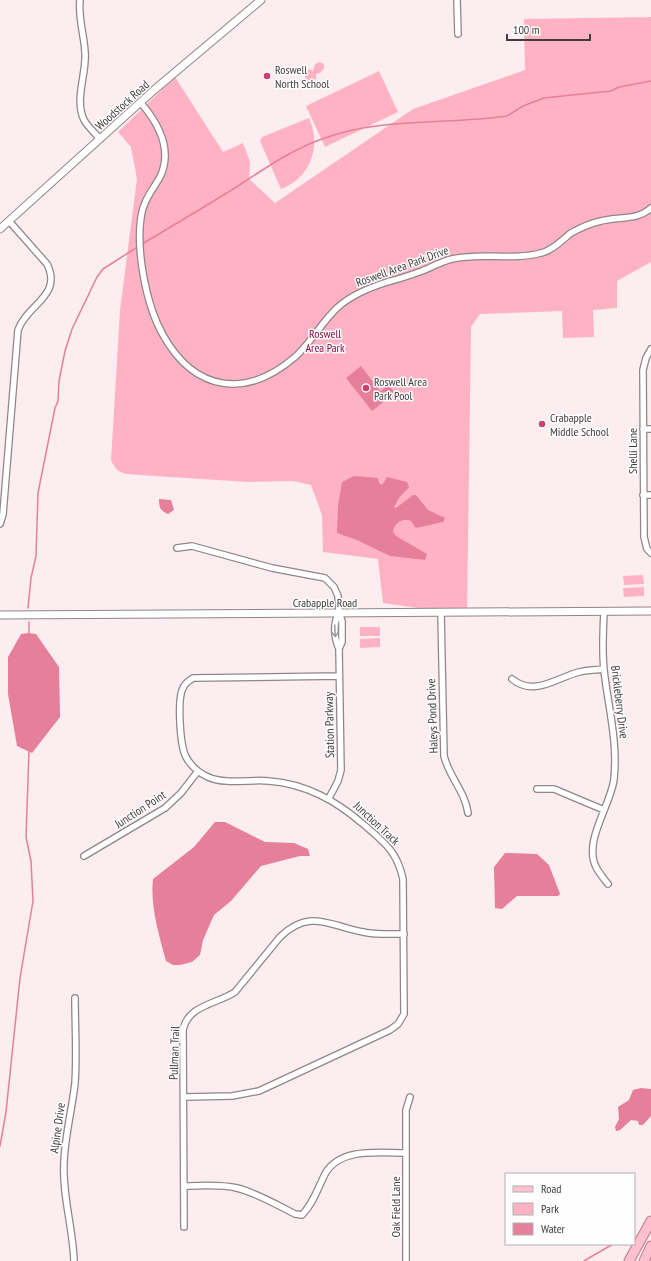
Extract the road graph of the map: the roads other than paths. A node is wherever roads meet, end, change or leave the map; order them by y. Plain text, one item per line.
1 (80, 0) edge
2 (261, 0) edge
3 (457, 0) edge
4 (458, 34) dead end
5 (141, 104) junction
6 (100, 139) junction
7 (651, 208) edge
8 (9, 221) junction
9 (0, 229) edge
10 (651, 349) edge
11 (643, 429) junction
12 (651, 429) edge
13 (644, 495) junction
14 (651, 495) edge
15 (0, 524) edge
16 (177, 548) dead end
17 (651, 553) edge
18 (651, 611) edge
19 (339, 612) junction
20 (604, 612) junction
21 (440, 613) junction
22 (0, 615) edge
23 (604, 668) junction
24 (339, 676) junction
25 (512, 679) dead end
26 (198, 771) junction
27 (537, 789) dead end
28 (329, 798) junction
29 (604, 810) junction
30 (468, 813) dead end
31 (84, 856) dead end
32 (608, 884) dead end
33 (404, 934) junction
34 (75, 998) dead end
35 (184, 1097) junction
36 (410, 1098) dead end
37 (406, 1153) junction
38 (184, 1186) junction
39 (651, 1220) edge
40 (184, 1227) dead end
41 (651, 1246) edge
42 (74, 1261) edge
43 (406, 1261) edge
44 (630, 1261) edge
45 (644, 1261) edge

1 - 6 street
2 - 5 street, Woodstock Road
3 - 4 street
5 - 6 street, Woodstock Road
5 - 7 street, Roswell Area Park Drive
6 - 8 street, Woodstock Road
8 - 9 street, Woodstock Road
8 - 15 street
10 - 11 street, Shelli Lane
11 - 12 street
11 - 13 street, Shelli Lane
13 - 14 street
13 - 17 street, Shelli Lane
16 - 19 street, Station Parkway
18 - 20 street, Crabapple Road
19 - 21 street, Crabapple Road
19 - 22 street, Crabapple Road
19 - 24 street, Station Parkway
20 - 21 street, Crabapple Road
20 - 23 street, Brickleberry Drive
21 - 30 street, Haleys Pond Drive
23 - 25 street
23 - 29 street, Brickleberry Drive
24 - 26 street, Junction Track
24 - 28 street, Station Parkway
26 - 28 street, Junction Track
26 - 31 street, Junction Point
27 - 29 street
28 - 33 street, Junction Track
29 - 32 street, Brickleberry Drive
33 - 35 street, Junction Track
33 - 35 street, Pullman Trail
34 - 42 street, Alpine Drive
35 - 38 street, Pullman Trail
36 - 37 street, Oak Field Lane
37 - 38 street
37 - 43 street, Oak Field Lane
38 - 40 street, Pullman Trail
39 - 44 main road
41 - 45 main road

